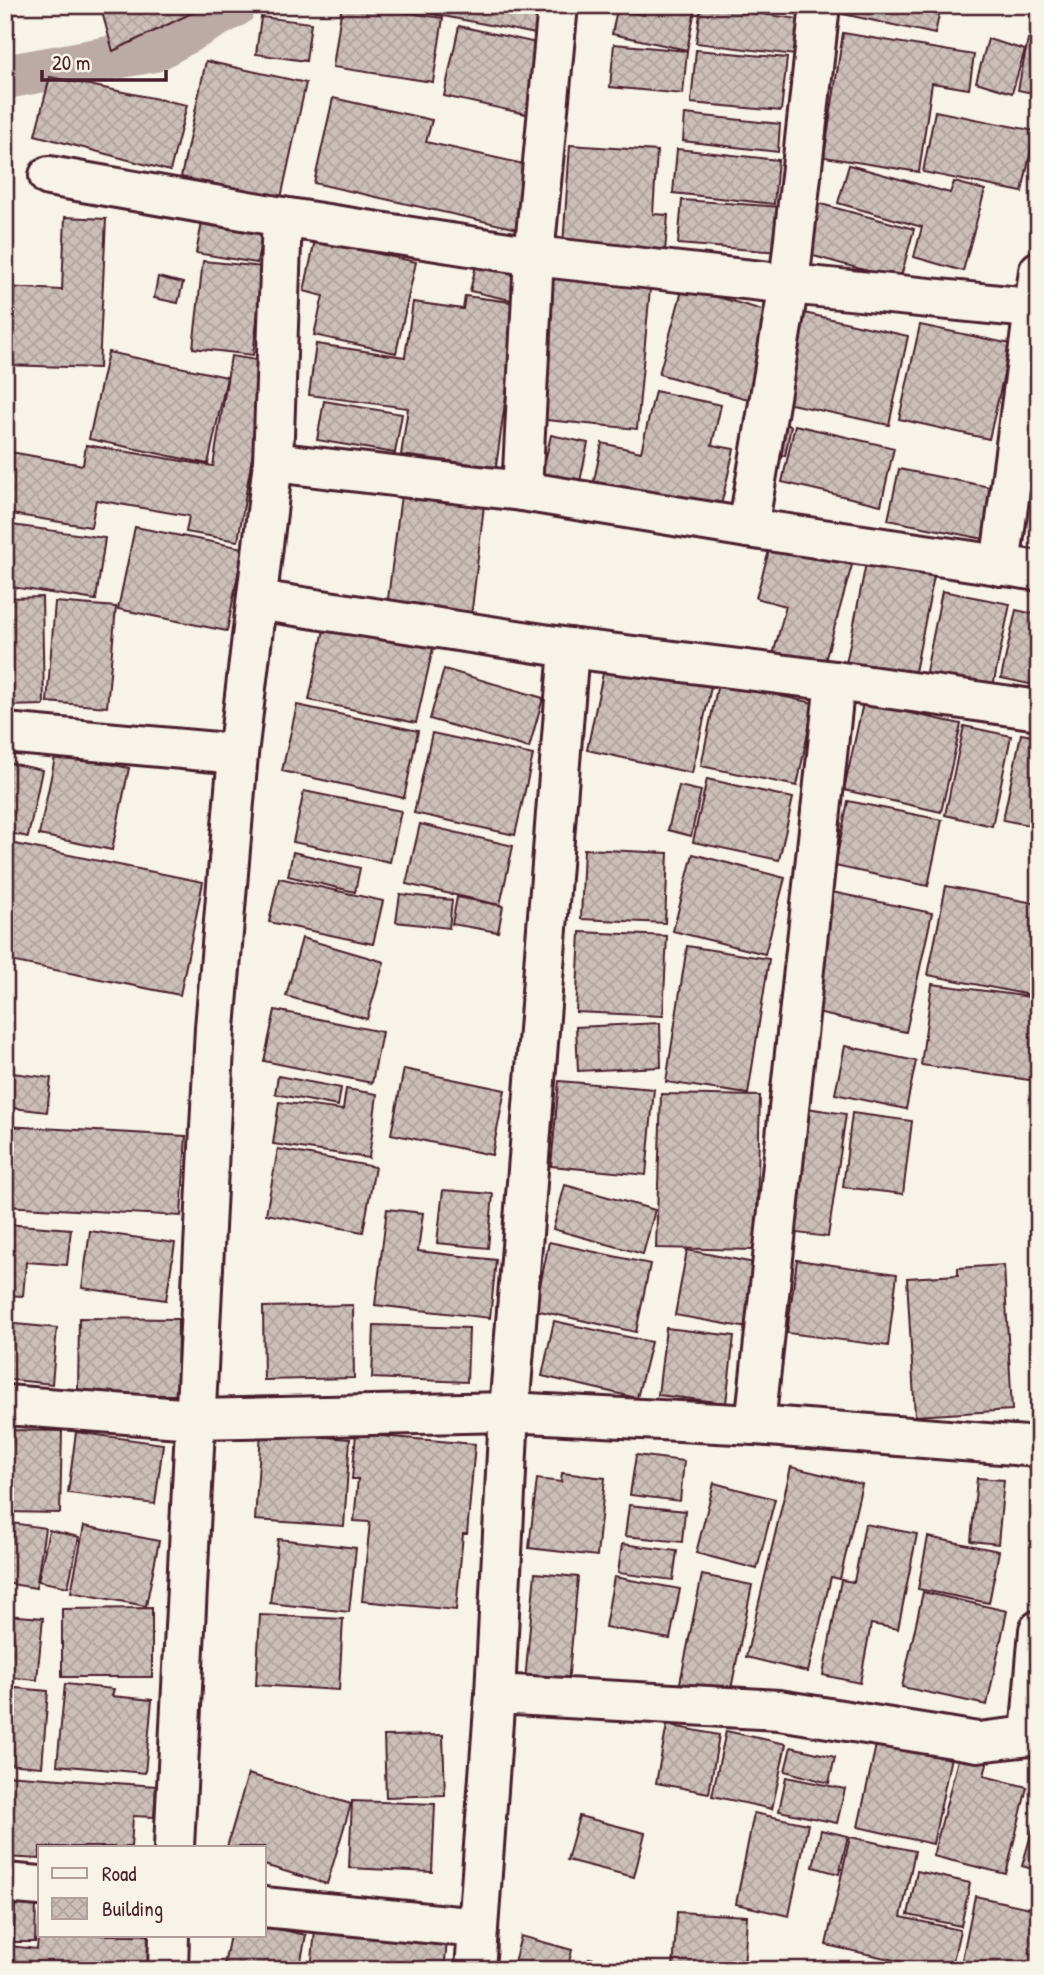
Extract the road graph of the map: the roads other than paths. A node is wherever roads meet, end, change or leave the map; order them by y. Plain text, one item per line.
1 (558, 5) edge
2 (820, 5) edge
3 (50, 176) dead end
4 (282, 217) junction
5 (534, 256) junction
6 (1039, 271) edge
7 (789, 284) junction
8 (1037, 309) edge
9 (273, 462) junction
10 (522, 491) junction
11 (748, 528) junction
12 (1000, 566) junction
13 (1039, 571) edge
14 (257, 600) junction
15 (569, 648) junction
16 (835, 681) junction
17 (1039, 709) edge
18 (5, 733) edge
19 (238, 754) junction
20 (5, 1405) edge
21 (509, 1412) junction
22 (195, 1419) junction
23 (755, 1425) junction
24 (1039, 1447) edge
25 (1039, 1630) edge
26 (495, 1693) junction
27 (1035, 1737) edge
28 (174, 1846) edge
29 (5, 1883) edge
30 (38, 1886) edge
31 (266, 1907) edge
32 (478, 1928) junction
33 (169, 1937) edge
34 (168, 1970) edge
35 (475, 1970) edge

1 - 5 street
2 - 7 street
3 - 4 street
4 - 5 street
4 - 9 street
5 - 7 street
5 - 10 street
6 - 8 street
7 - 8 street
7 - 11 street
8 - 12 street
9 - 10 street
9 - 14 street
10 - 11 street
11 - 12 street
12 - 13 street
14 - 15 street
14 - 19 street
15 - 16 street
15 - 21 street
16 - 17 street
16 - 23 street
18 - 19 street
19 - 22 street
20 - 22 street
21 - 22 street
21 - 23 street
21 - 26 street
22 - 28 street
23 - 24 street
25 - 27 street
26 - 27 street
26 - 32 street
29 - 30 street
31 - 32 street
32 - 35 street
33 - 34 street

